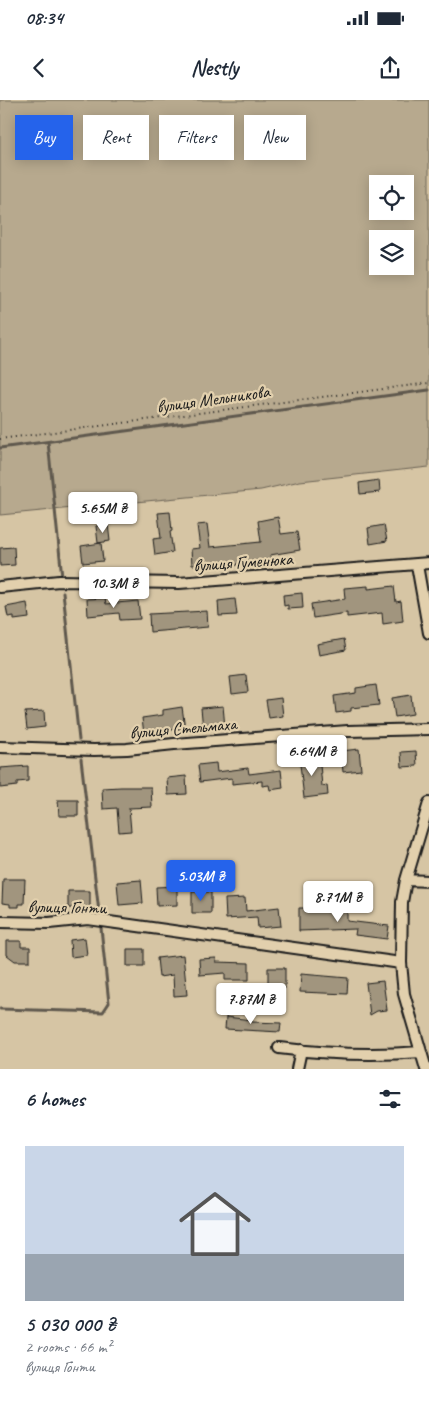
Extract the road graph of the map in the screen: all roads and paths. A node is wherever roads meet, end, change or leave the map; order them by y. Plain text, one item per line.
1 (429, 383) edge
2 (0, 438) edge
3 (417, 564) junction
4 (429, 564) edge
5 (0, 587) edge
6 (429, 633) edge
7 (429, 730) edge
8 (0, 747) edge
9 (429, 803) edge
10 (406, 880) junction
11 (429, 881) edge
12 (0, 922) edge
13 (401, 963) junction
14 (279, 1048) dead end
15 (301, 1050) junction
16 (421, 1052) junction
17 (297, 1069) edge
18 (426, 1069) edge

1 - 2 path, вулиця Мельникова
3 - 4 street, вулиця Гуменюка
3 - 5 street, вулиця Гуменюка
3 - 6 street
7 - 8 street, вулиця Стельмаха
9 - 10 street
10 - 11 street
10 - 13 street
12 - 13 street, вулиця Гонти
13 - 16 street
14 - 15 street
15 - 16 street
15 - 17 street
16 - 18 street

